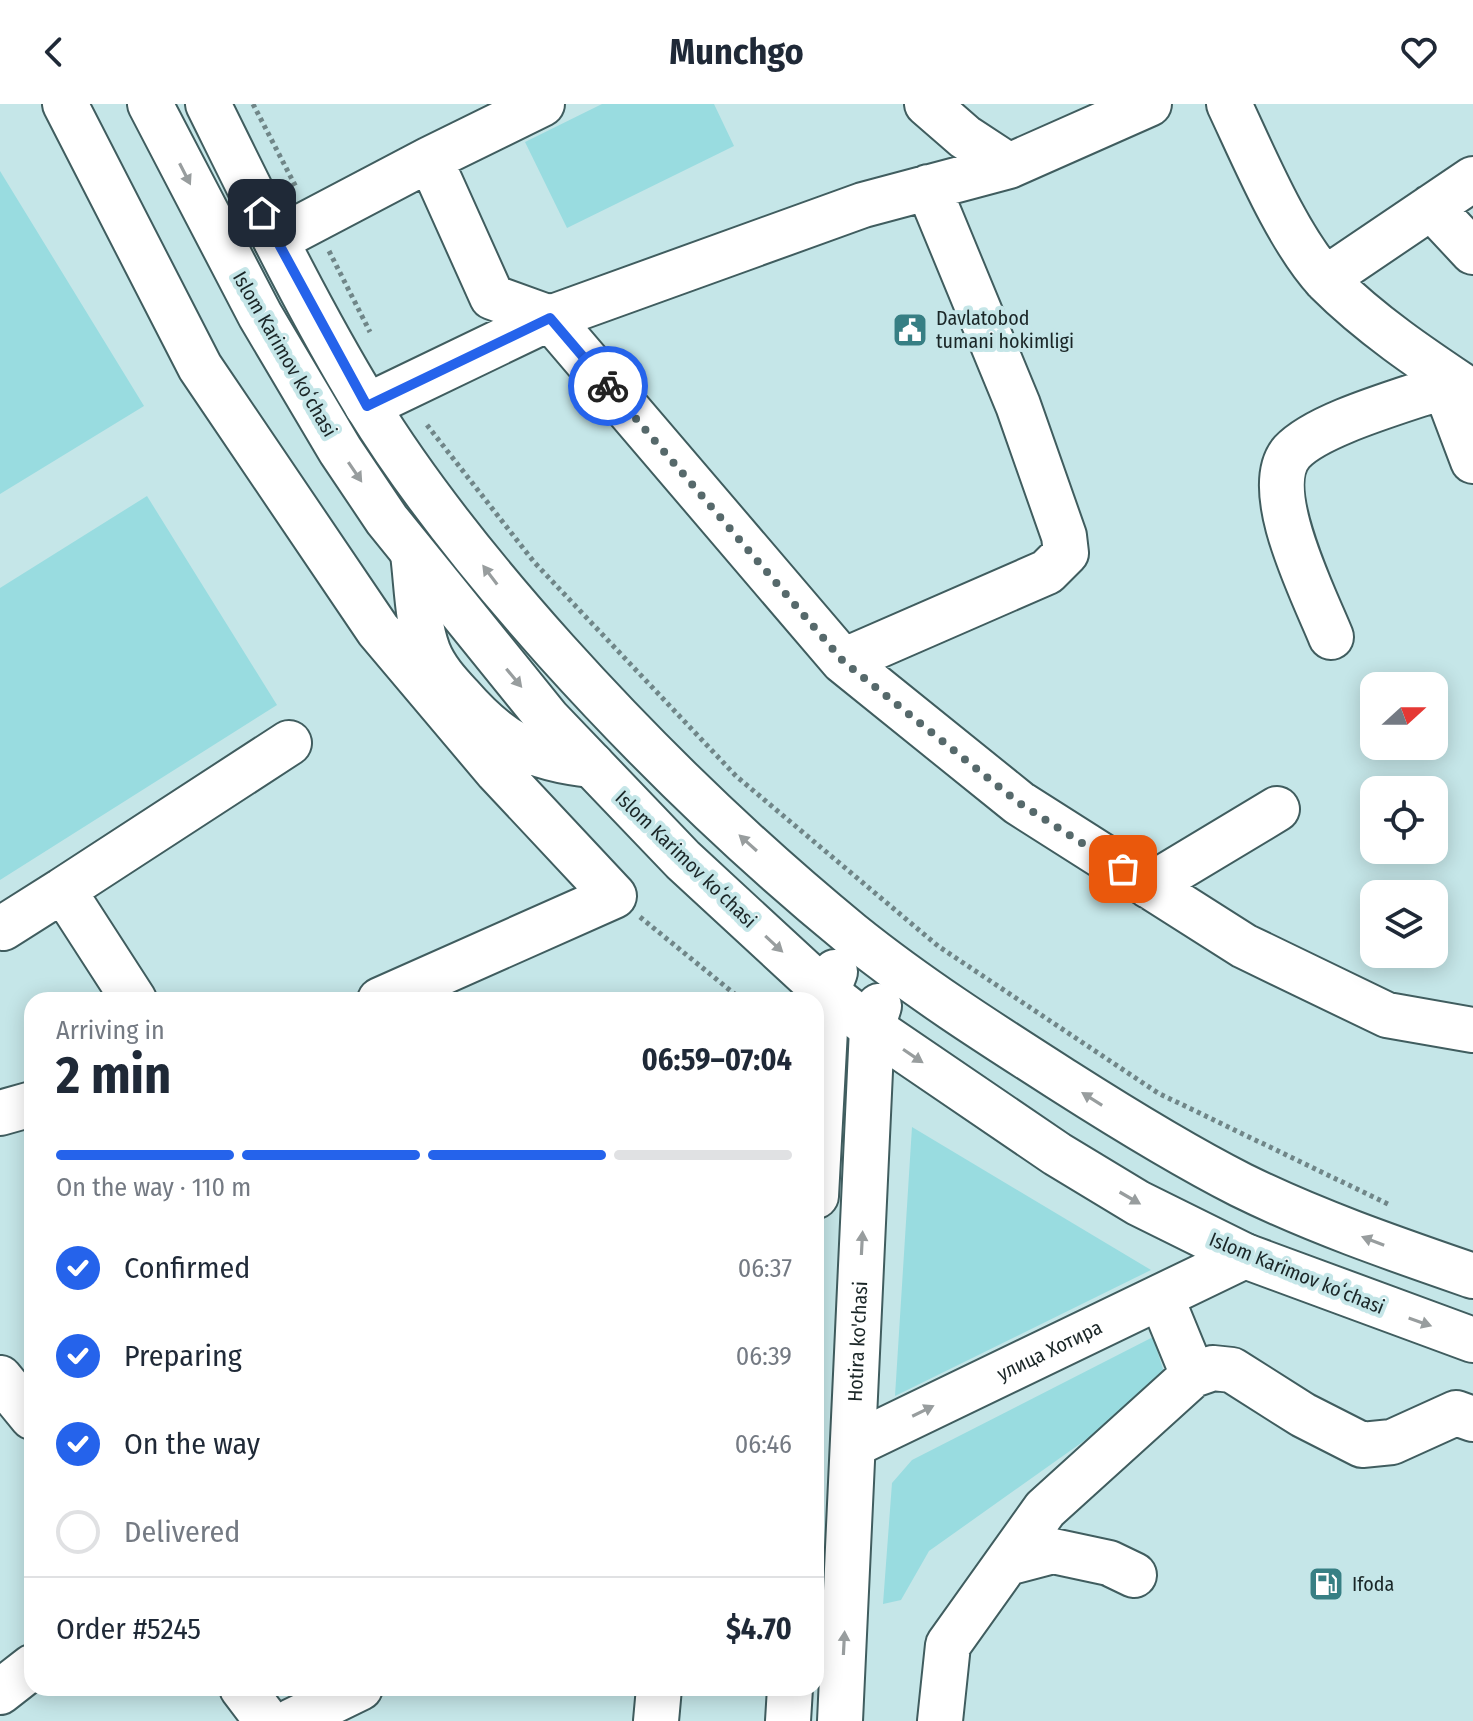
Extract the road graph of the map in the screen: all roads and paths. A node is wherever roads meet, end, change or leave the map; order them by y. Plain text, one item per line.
1 (65, 104) edge
2 (150, 104) edge
3 (208, 104) edge
4 (253, 104) edge
5 (542, 104) edge
6 (927, 104) edge
7 (1149, 104) edge
8 (1229, 104) edge
9 (959, 120) edge
10 (430, 159) junction
11 (1009, 166) junction
12 (1473, 179) edge
13 (928, 187) junction
14 (1431, 207) junction
15 (313, 219) junction
16 (276, 240) junction
17 (1473, 252) edge
18 (1325, 279) junction
19 (550, 318) junction
20 (1456, 376) edge
21 (383, 397) junction
22 (1473, 461) edge
23 (1331, 637) dead end
24 (843, 661) junction
25 (289, 743) dead end
26 (1277, 809) dead end
27 (1149, 886) junction
28 (63, 890) junction
29 (614, 896) junction
30 (3, 928) dead end
31 (849, 933) junction
32 (893, 966) junction
33 (129, 992) edge
34 (398, 992) edge
35 (732, 992) edge
36 (827, 993) junction
37 (872, 1028) junction
38 (1473, 1030) edge
39 (824, 1048) edge
40 (24, 1106) edge
41 (0, 1113) edge
42 (1392, 1206) dead end
43 (1245, 1256) junction
44 (1473, 1276) edge
45 (1161, 1297) junction
46 (1473, 1340) edge
47 (1193, 1375) junction
48 (0, 1378) edge
49 (24, 1407) edge
50 (1473, 1419) edge
51 (853, 1445) junction
52 (1007, 1563) junction
53 (1134, 1575) dead end
54 (24, 1673) edge
55 (0, 1692) edge
56 (248, 1696) edge
57 (344, 1696) edge
58 (658, 1696) edge
59 (790, 1696) edge
60 (267, 1721) edge
61 (292, 1721) edge
62 (656, 1721) edge
63 (788, 1721) edge
64 (840, 1721) edge
65 (940, 1721) edge

1 - 29 main road
2 -> 36 main road, Islom Karimov koʻchasi
3 - 16 main road
4 - 15 path
5 - 10 main road
6 - 9 main road
7 - 11 main road
8 - 18 main road
9 - 11 main road
10 - 15 main road
10 - 19 main road
11 - 13 main road
12 - 14 main road
13 - 19 main road
13 - 24 main road
14 - 17 main road
14 - 18 main road
15 - 16 main road
15 - 21 path
16 - 21 main road
18 - 20 main road
19 - 21 main road
19 - 24 main road
20 - 22 main road
20 - 23 main road
31 -> 21 main road
21 - 42 path
24 - 27 main road
25 - 28 main road
26 - 27 main road
27 - 38 main road
28 - 30 main road
28 - 33 main road
29 - 34 main road
29 - 35 path
31 - 32 main road
31 - 36 main road
32 - 37 main road, Hotira ko'chasi
44 -> 32 main road
36 - 37 main road, Islom Karimov koʻchasi
36 - 39 main road
37 -> 43 main road, Islom Karimov koʻchasi
51 -> 37 main road, Hotira ko'chasi
40 - 41 main road
43 - 45 main road, улица Хотира
43 -> 46 main road, Islom Karimov koʻchasi
45 - 47 main road
51 -> 45 main road, улица Хотира
47 - 50 main road
47 - 52 main road
48 - 49 main road
64 -> 51 main road, Hotira ko'chasi
52 - 53 main road
52 - 65 main road
54 - 55 main road
56 - 60 main road
57 - 61 main road
58 - 62 main road
59 - 63 main road

